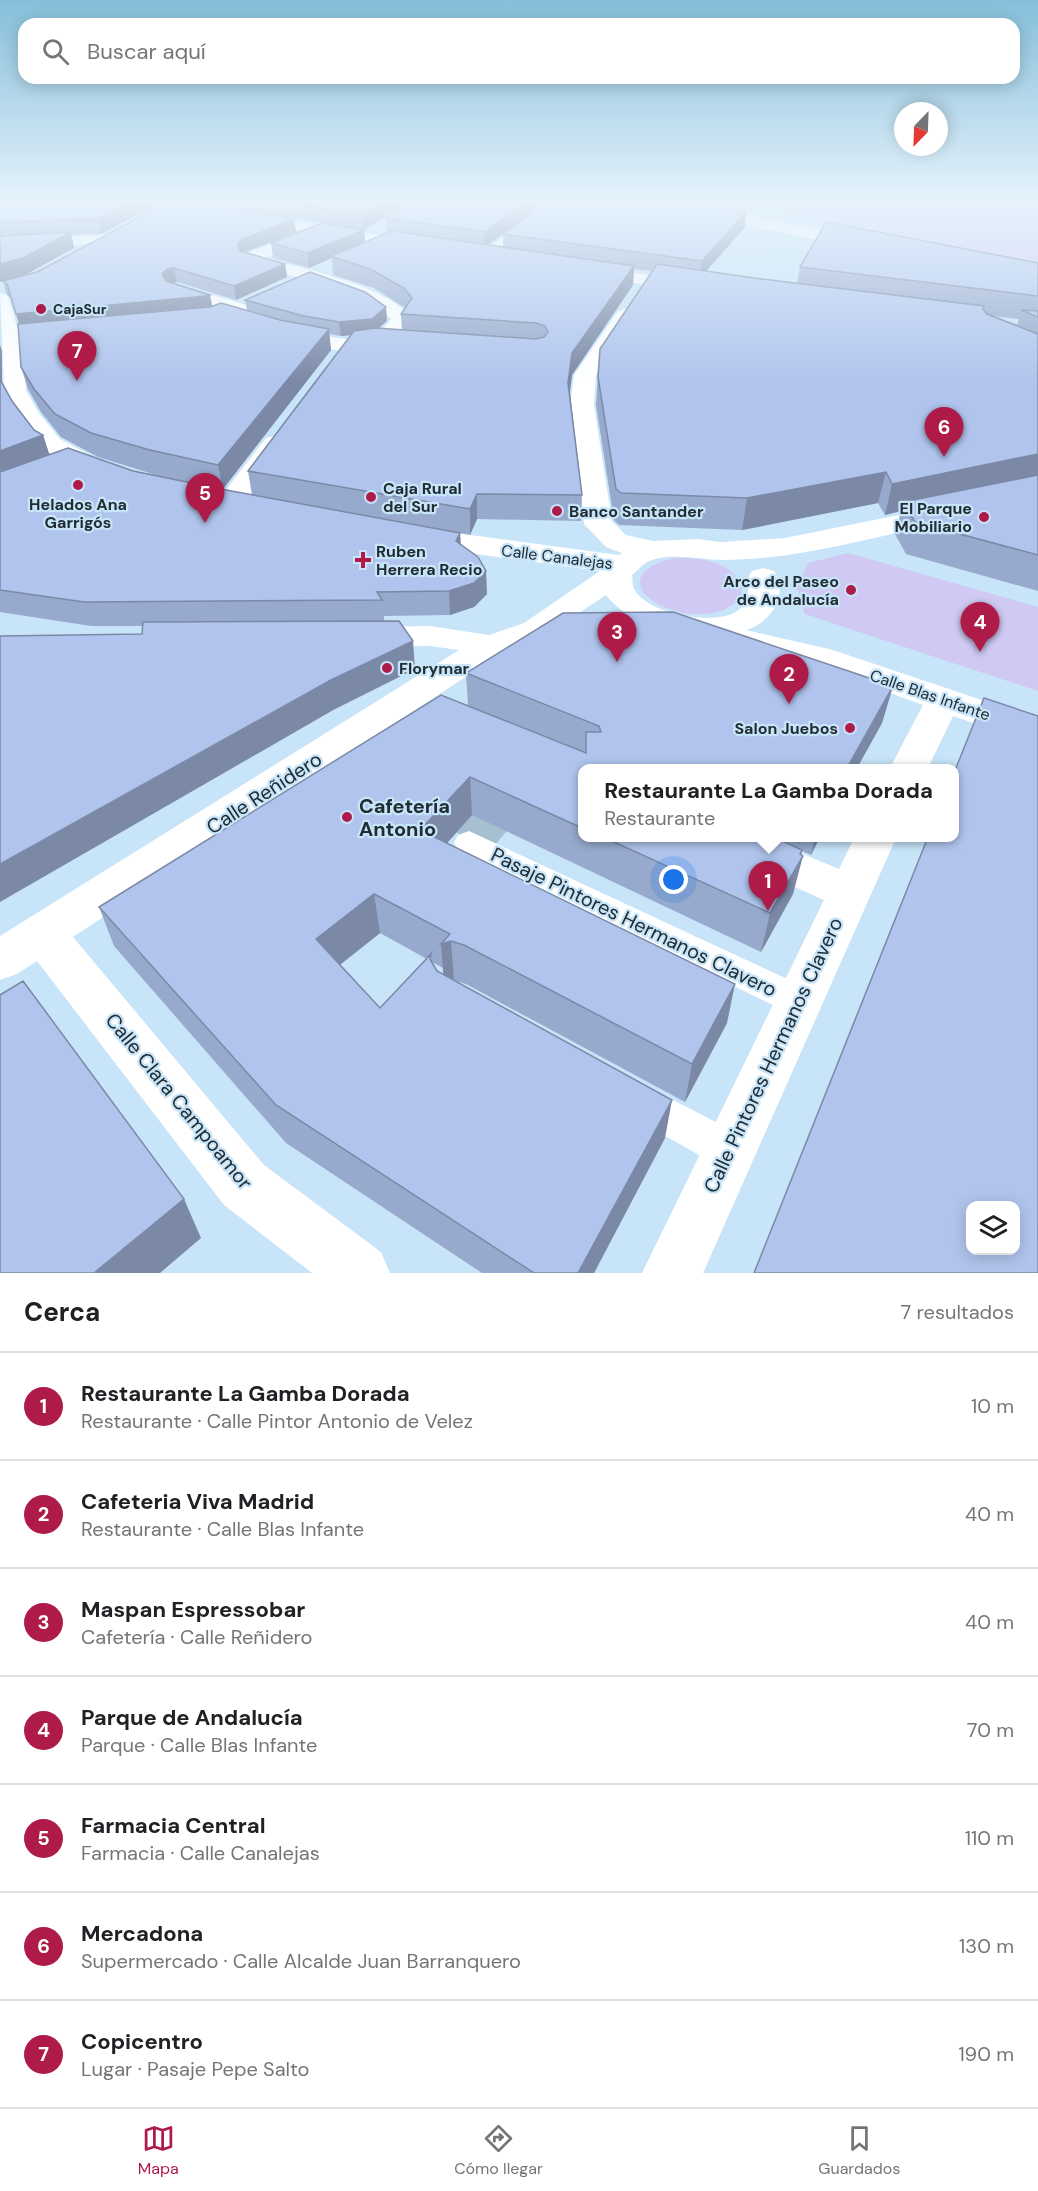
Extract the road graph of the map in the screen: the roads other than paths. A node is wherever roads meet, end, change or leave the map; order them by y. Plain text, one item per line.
1 (262, 263) edge
2 (340, 264) edge
3 (578, 270) edge
4 (311, 278) junction
5 (648, 280) junction
6 (290, 286) edge
7 (706, 288) edge
8 (176, 289) edge
9 (4, 292) edge
10 (260, 300) edge
11 (225, 314) junction
12 (378, 341) junction
13 (410, 344) edge
14 (15, 345) edge
15 (286, 428) edge
16 (75, 457) junction
17 (43, 470) edge
18 (128, 477) edge
19 (232, 502) edge
20 (969, 508) edge
21 (391, 532) edge
22 (785, 547) junction
23 (653, 550) junction
24 (721, 551) junction
25 (620, 569) junction
26 (764, 589) junction
27 (674, 623) junction
28 (530, 631) junction
29 (336, 637) edge
30 (491, 645) junction
31 (821, 657) junction
32 (944, 700) junction
33 (1038, 732) edge
34 (911, 764) edge
35 (735, 842) edge
36 (872, 842) edge
37 (469, 843) dead end
38 (848, 891) junction
39 (43, 934) junction
40 (0, 960) edge
41 (799, 1001) junction
42 (617, 1088) edge
43 (729, 1150) junction
44 (360, 1273) edge
45 (672, 1273) edge

1 - 4 street
2 - 4 street
3 - 5 street
4 - 6 street
4 - 12 street
5 - 7 street
5 - 23 street
8 - 11 street
9 - 14 street
10 - 11 street
11 - 12 street
12 - 13 street
14 - 16 street
15 - 19 street
16 - 17 street
16 - 18 street
20 - 22 street
21 - 25 street, Calle Canalejas
22 - 24 street
22 - 26 street
23 - 24 street
23 - 25 street, Calle Reñidero
24 - 26 street, Calle Blas Infante
25 - 27 street
25 - 28 street, Calle Reñidero
26 - 27 street
26 - 31 street, Calle Blas Infante
27 - 28 street, Calle Reñidero
27 - 31 street, Calle Blas Infante
28 - 30 street, Calle Reñidero
29 - 30 street
30 - 39 street, Calle Reñidero
31 - 32 street, Calle Blas Infante
32 - 33 street, Calle Blas Infante
32 - 34 street
35 - 38 street
36 - 38 street, Calle Pintores Hermanos Clavero
37 - 41 lane, Pasaje Pintores Hermanos Clavero
38 - 41 street, Calle Pintores Hermanos Clavero
39 - 40 street, Calle Reñidero
39 - 44 street, Calle Clara Campoamor
41 - 43 street, Calle Pintores Hermanos Clavero
42 - 43 lane
43 - 45 street, Calle Pintores Hermanos Clavero

